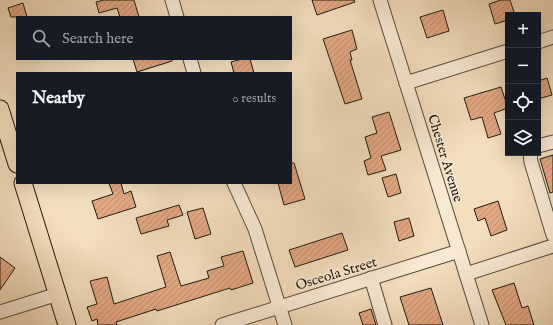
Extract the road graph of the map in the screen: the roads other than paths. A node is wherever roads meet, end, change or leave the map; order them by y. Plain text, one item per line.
1 (172, 0) edge
2 (380, 0) edge
3 (177, 16) edge
4 (553, 37) edge
5 (541, 41) edge
6 (505, 52) edge
7 (190, 60) edge
8 (194, 72) edge
9 (406, 83) junction
10 (0, 109) edge
11 (553, 142) edge
12 (541, 145) edge
13 (530, 156) edge
14 (16, 161) edge
15 (23, 184) edge
16 (234, 184) edge
17 (553, 235) edge
18 (553, 246) edge
19 (459, 251) junction
20 (466, 274) junction
21 (371, 278) junction
22 (58, 294) junction
23 (279, 307) junction
24 (0, 312) edge
25 (67, 325) edge
26 (222, 325) edge
27 (285, 325) edge
28 (385, 325) edge
29 (482, 325) edge

1 - 3 street
2 - 9 street, Chester Avenue
4 - 5 street
6 - 9 street
7 - 8 street
9 - 19 street, Chester Avenue
10 - 14 main road
11 - 12 street
13 - 17 street
15 - 22 main road
16 - 23 street
18 - 20 street
19 - 20 street, Chester Avenue
19 - 21 street, Osceola Street
20 - 29 street, Chester Avenue
21 - 23 street, Osceola Street
21 - 28 street
22 - 24 street
22 - 25 main road
23 - 26 street, Osceola Street
23 - 27 street

